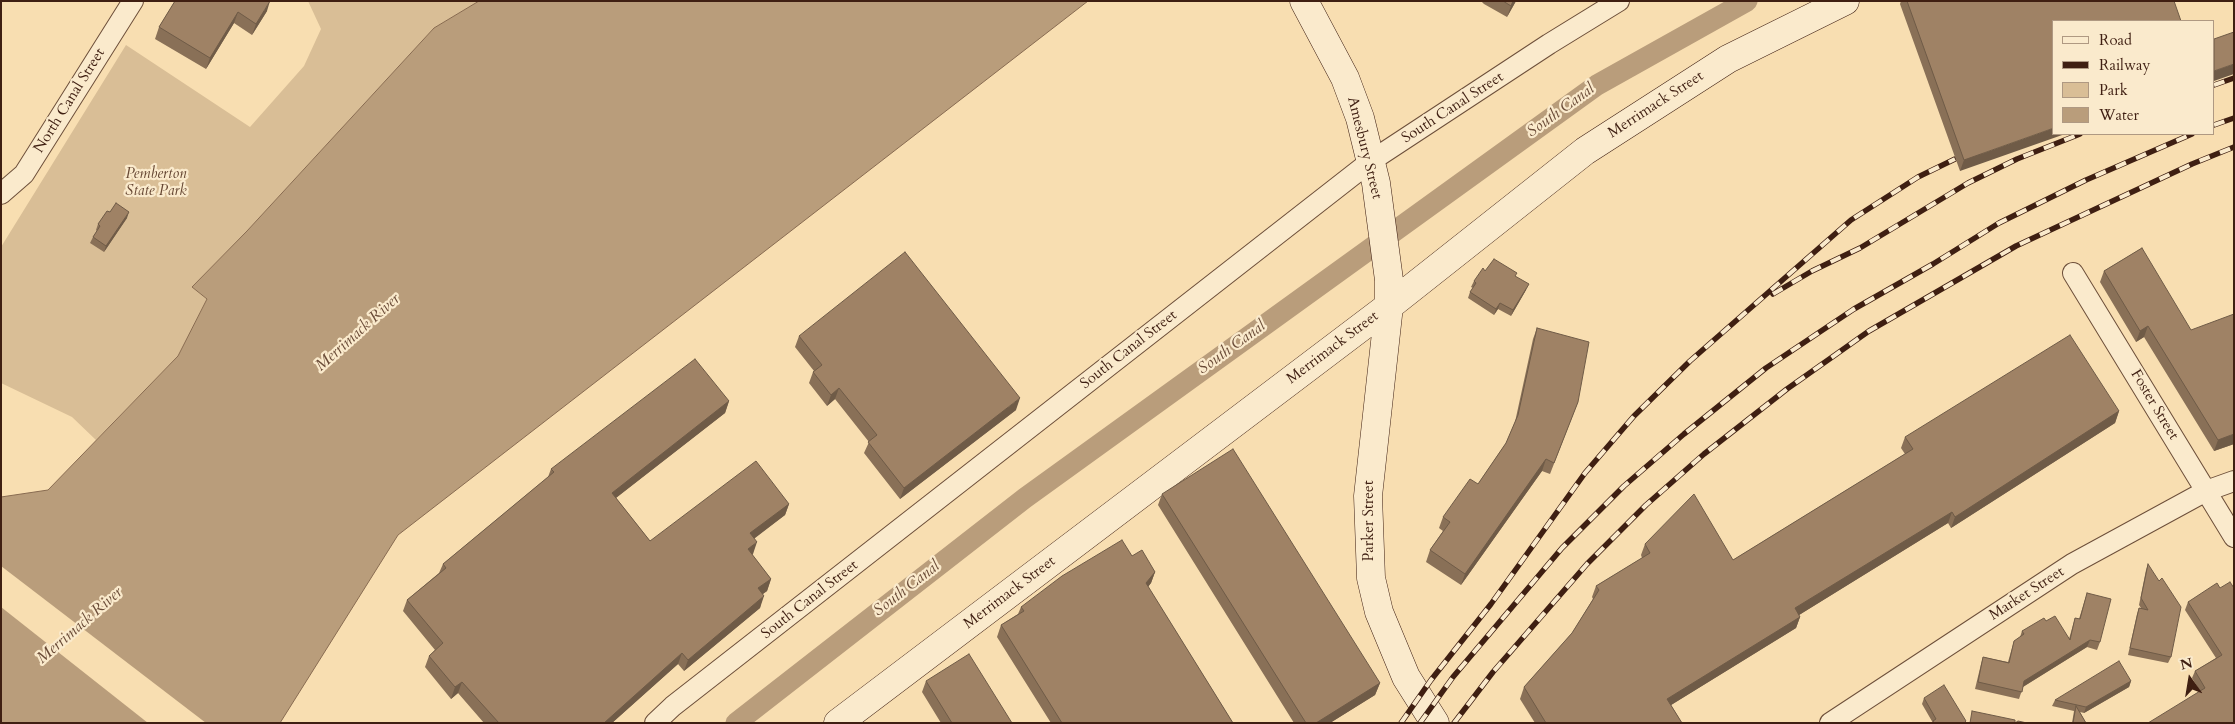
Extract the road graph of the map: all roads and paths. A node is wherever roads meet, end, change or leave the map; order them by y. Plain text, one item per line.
1 (133, 1) edge
2 (1304, 1) edge
3 (1619, 1) edge
4 (1845, 1) edge
5 (1374, 172) junction
6 (1, 194) edge
7 (2073, 273) dead end
8 (1388, 293) junction
9 (2234, 481) edge
10 (2206, 491) junction
11 (2234, 537) edge
12 (655, 723) edge
13 (838, 723) edge
14 (1435, 723) edge
15 (1830, 723) edge

1 - 6 street, North Canal Street
2 - 5 main road, Amesbury Street
3 - 5 street, South Canal Street
4 - 8 main road, Merrimack Street
5 - 8 main road, Amesbury Street
5 - 12 street, South Canal Street
7 - 10 street, Foster Street
8 - 13 main road, Merrimack Street
8 - 14 main road, Parker Street
9 - 10 street, Market Street
10 - 11 street, Foster Street
10 - 15 street, Market Street

